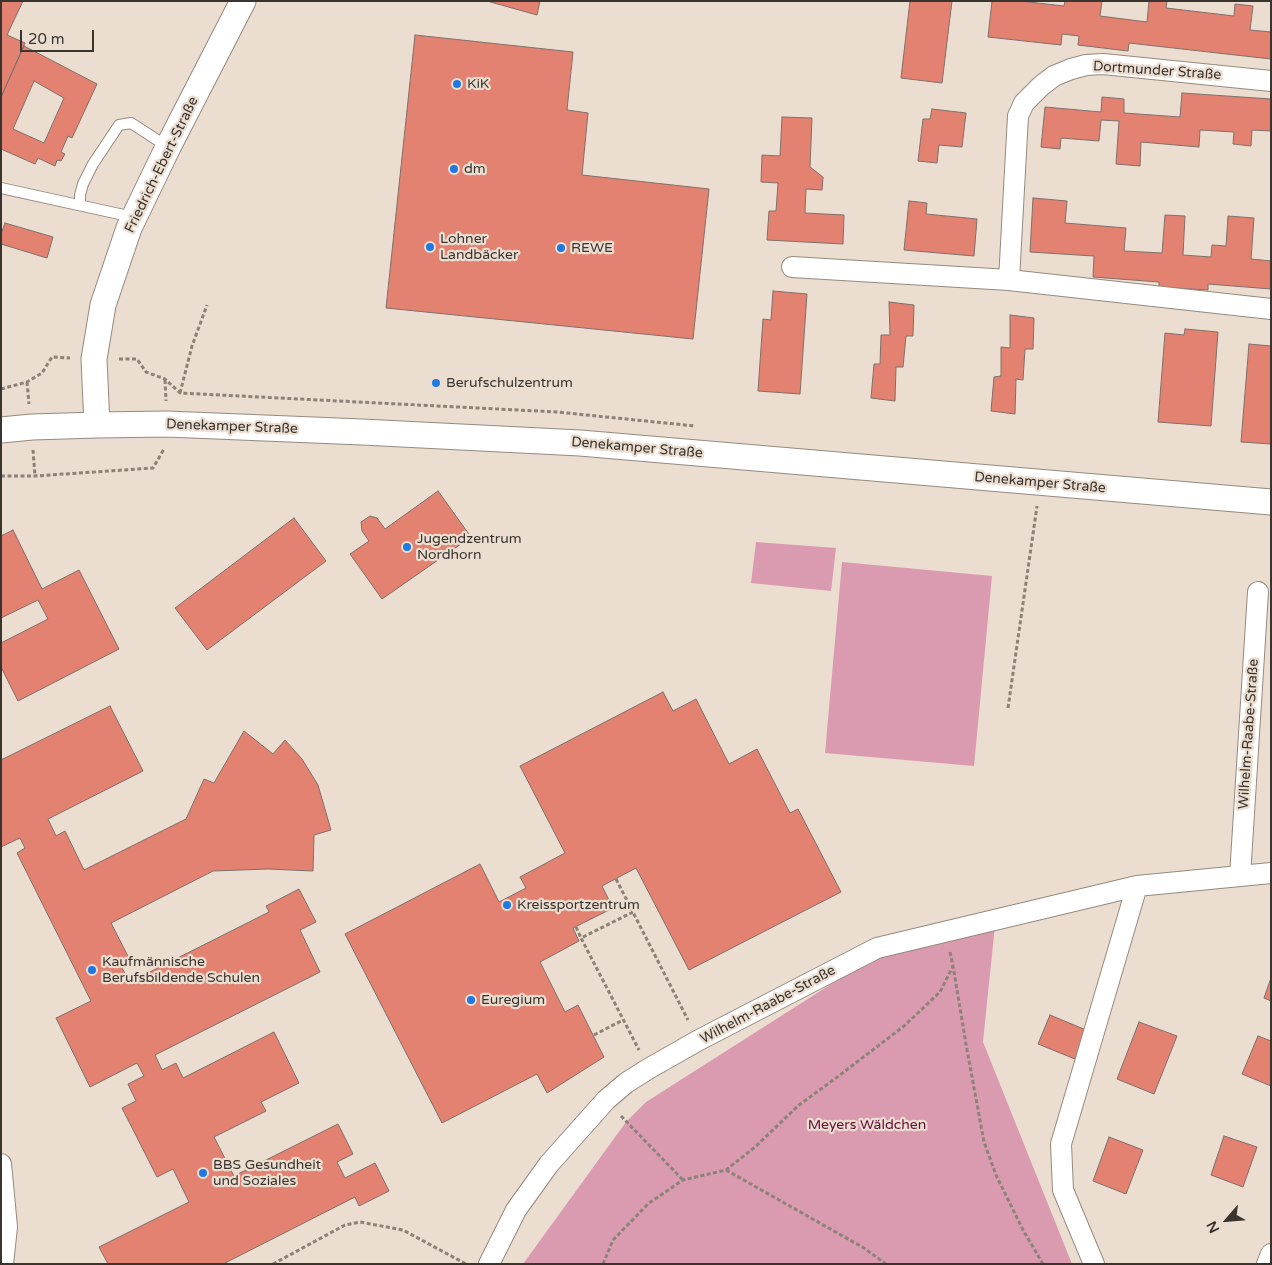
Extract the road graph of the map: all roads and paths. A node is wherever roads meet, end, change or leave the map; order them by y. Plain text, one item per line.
1 (244, 1) edge
2 (1271, 81) edge
3 (168, 148) junction
4 (1, 188) edge
5 (80, 205) junction
6 (134, 218) junction
7 (792, 267) dead end
8 (1009, 280) junction
9 (207, 305) dead end
10 (1271, 309) edge
11 (180, 393) dead end
12 (97, 425) junction
13 (1, 430) edge
14 (1039, 483) junction
15 (1271, 502) edge
16 (1258, 592) dead end
17 (1008, 708) dead end
18 (1271, 873) edge
19 (1240, 876) junction
20 (616, 879) dead end
21 (1137, 886) junction
22 (633, 912) junction
23 (576, 927) dead end
24 (945, 932) junction
25 (581, 938) junction
26 (953, 966) junction
27 (623, 1020) junction
28 (594, 1035) dead end
29 (699, 1040) junction
30 (648, 1068) junction
31 (606, 1100) junction
32 (1, 1164) edge
33 (726, 1170) junction
34 (683, 1180) junction
35 (1271, 1254) edge
36 (3, 1264) edge
37 (273, 1264) edge
38 (466, 1264) edge
39 (489, 1264) edge
40 (603, 1264) edge
41 (886, 1264) edge
42 (1043, 1264) edge
43 (1094, 1264) edge
44 (1267, 1264) edge

1 - 3 street, Friedrich-Ebert-Straße
2 - 8 street, Dortmunder Straße
3 - 5 lane
3 - 6 street, Friedrich-Ebert-Straße
4 - 5 lane
5 - 6 lane
6 - 12 street, Friedrich-Ebert-Straße
7 - 8 street
8 - 10 street
9 - 11 path
12 - 13 street, Denekamper Straße
12 - 14 street, Denekamper Straße
14 - 15 street, Denekamper Straße
14 - 17 path
16 - 19 street, Wilhelm-Raabe-Straße
18 - 19 street, Wilhelm-Raabe-Straße
19 - 21 street, Wilhelm-Raabe-Straße
20 - 22 path
21 - 24 street, Wilhelm-Raabe-Straße
21 - 43 street
22 - 25 path
22 - 29 path
23 - 25 path
24 - 26 path
24 - 29 street, Wilhelm-Raabe-Straße
25 - 27 path
26 - 33 path
26 - 42 path
27 - 28 path
27 - 30 path
29 - 30 street, Wilhelm-Raabe-Straße
30 - 31 street, Wilhelm-Raabe-Straße
31 - 34 path
31 - 39 street, Wilhelm-Raabe-Straße
32 - 36 street
33 - 34 path
33 - 41 path
34 - 40 path
35 - 44 street
37 - 38 path

